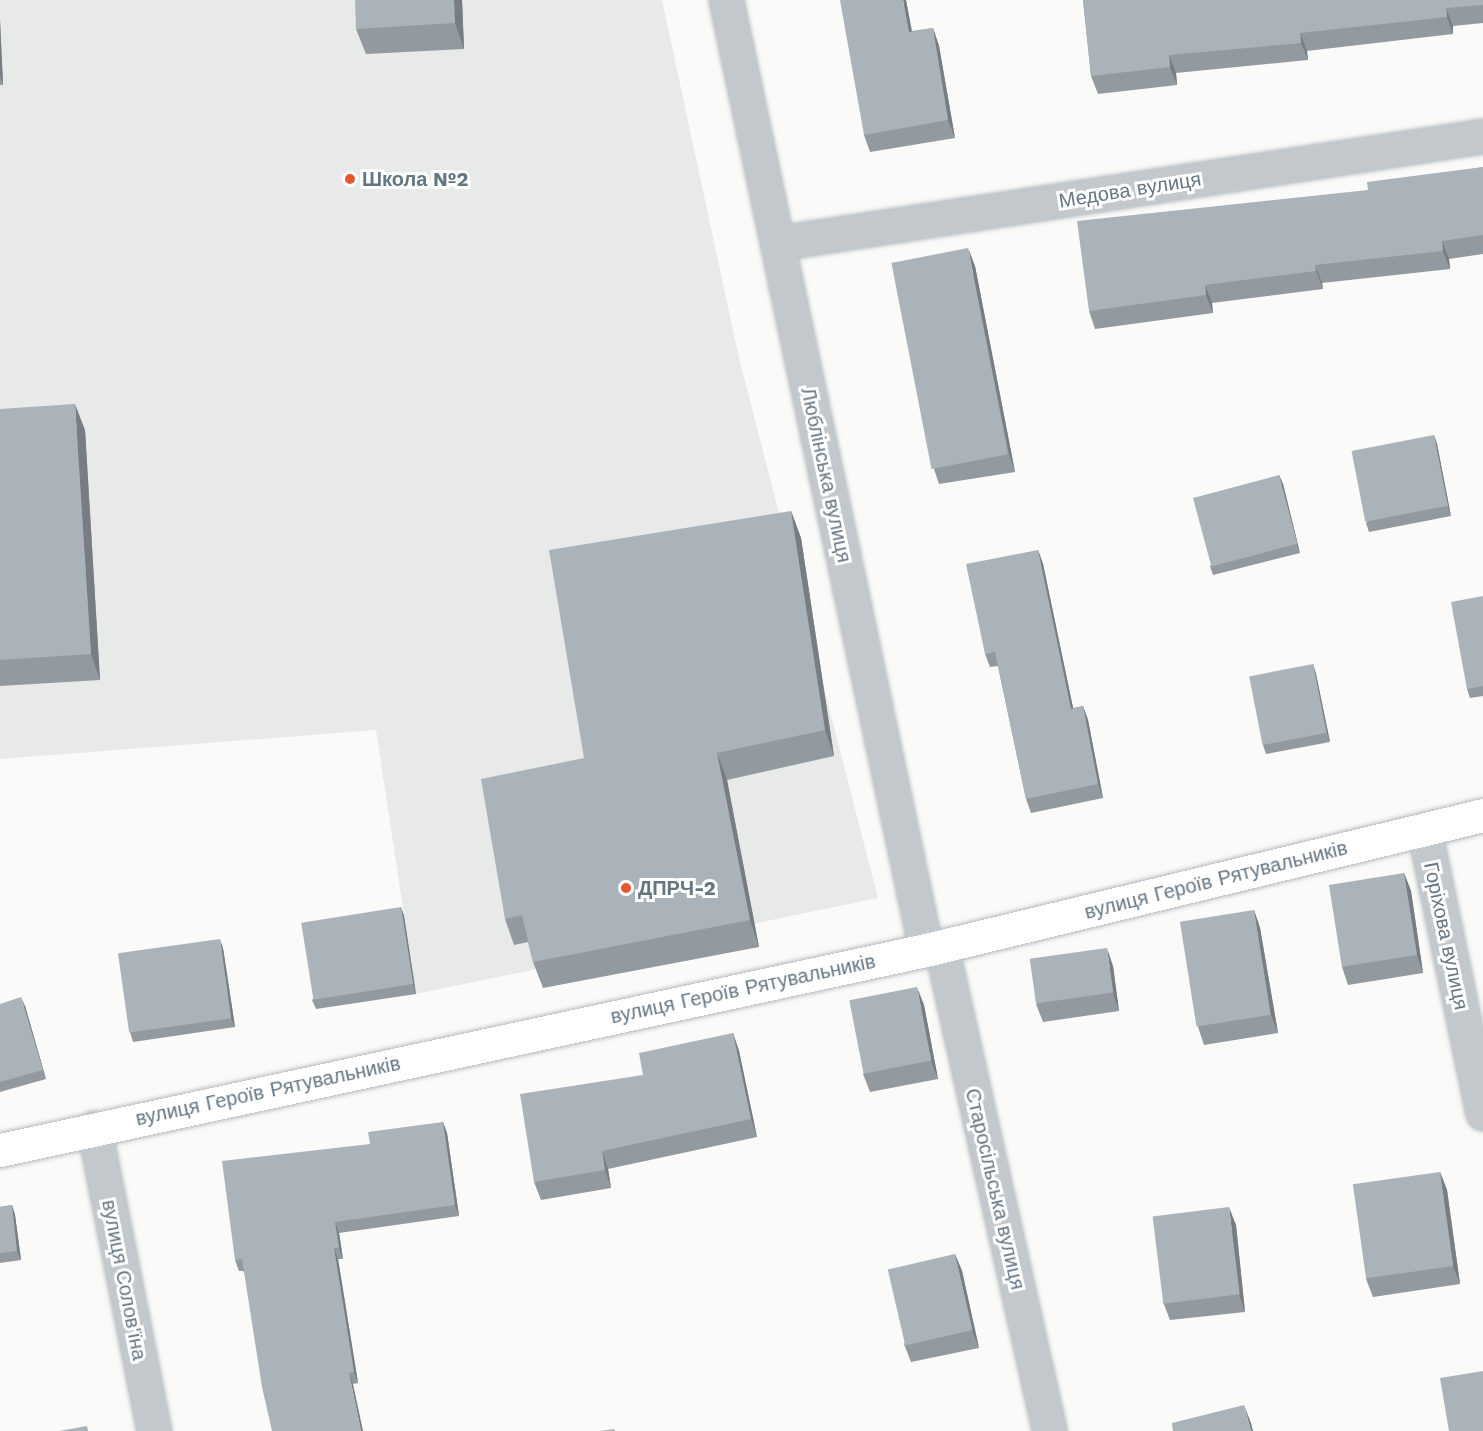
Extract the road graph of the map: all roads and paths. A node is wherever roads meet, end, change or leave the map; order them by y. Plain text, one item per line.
1 (726, 0) edge
2 (1483, 136) edge
3 (778, 243) junction
4 (1483, 815) edge
5 (1424, 829) junction
6 (934, 948) junction
7 (1483, 1113) edge
8 (94, 1128) junction
9 (0, 1150) edge
10 (154, 1431) edge
11 (1049, 1431) edge

1 - 3 street, Люблінська вулиця
2 - 3 street, Медова вулиця
3 - 6 street, Люблінська вулиця
4 - 5 street, вулиця Героїв Рятувальників
5 - 6 street, вулиця Героїв Рятувальників
5 - 7 street, Горіхова вулиця
6 - 8 street, вулиця Героїв Рятувальників
6 - 11 street, Старосільська вулиця
8 - 9 street, вулиця Героїв Рятувальників
8 - 10 street, вулиця Солов'їна

